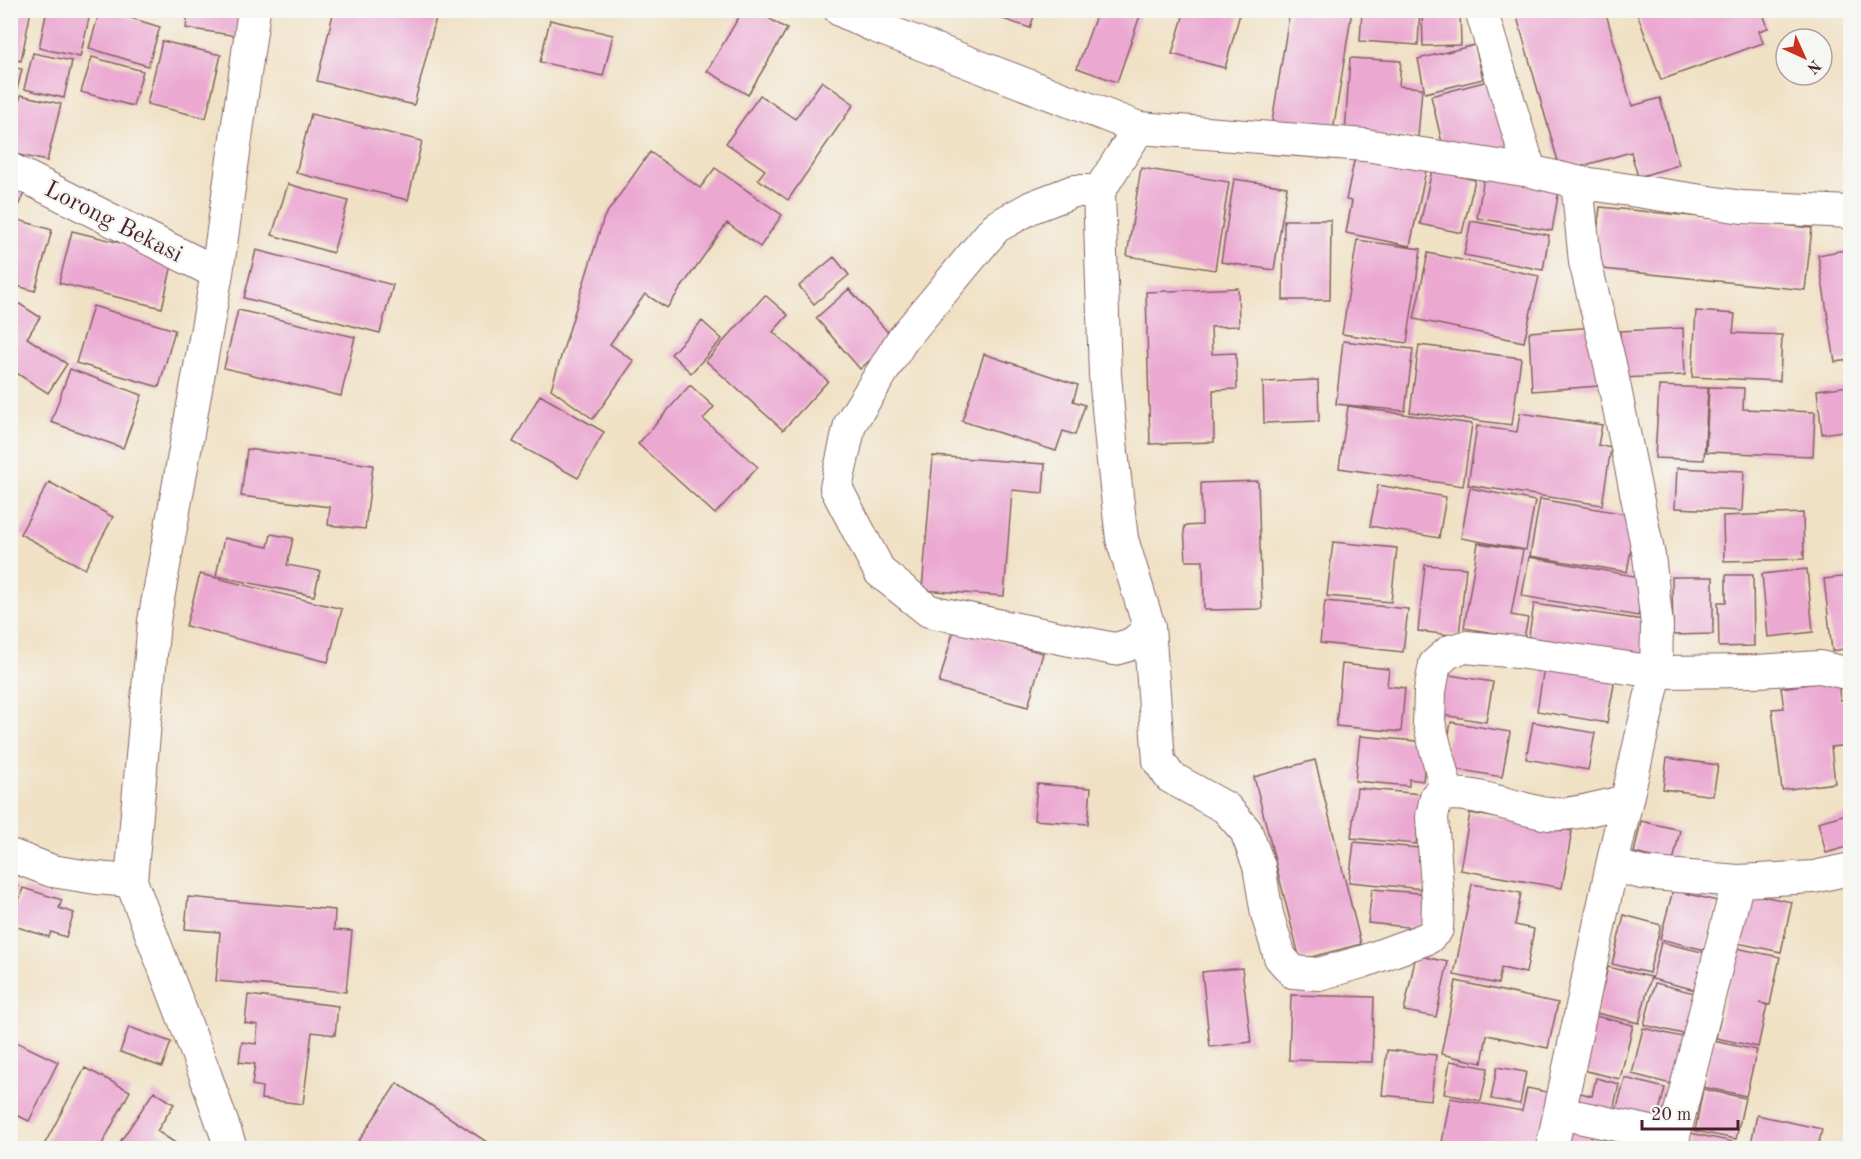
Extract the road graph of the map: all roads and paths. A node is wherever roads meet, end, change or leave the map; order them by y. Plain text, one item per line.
1 (254, 10) edge
2 (840, 10) edge
3 (1481, 10) edge
4 (1139, 128) junction
5 (10, 169) edge
6 (1530, 171) junction
7 (1577, 182) junction
8 (1099, 191) junction
9 (1851, 212) edge
10 (217, 273) junction
11 (1149, 627) junction
12 (1656, 672) junction
13 (1851, 674) edge
14 (1447, 793) junction
15 (1626, 801) junction
16 (10, 855) edge
17 (1612, 865) junction
18 (1851, 870) edge
19 (131, 881) junction
20 (1738, 881) junction
21 (1560, 1113) junction
22 (1672, 1143) edge
23 (233, 1148) edge
24 (1552, 1149) edge

1 - 10 street
2 - 4 street
3 - 6 street
4 - 6 street
4 - 8 street
5 - 10 street, Lorong Bekasi
6 - 7 street
7 - 9 street
7 - 12 street
8 - 11 street
8 - 11 street
10 - 19 street
11 - 14 street
12 - 13 street
12 - 14 street
12 - 15 street
14 - 15 street
15 - 17 street
16 - 19 street
17 - 20 street
17 - 21 street
18 - 20 street
19 - 23 street
20 - 22 street
21 - 22 street
21 - 24 street

